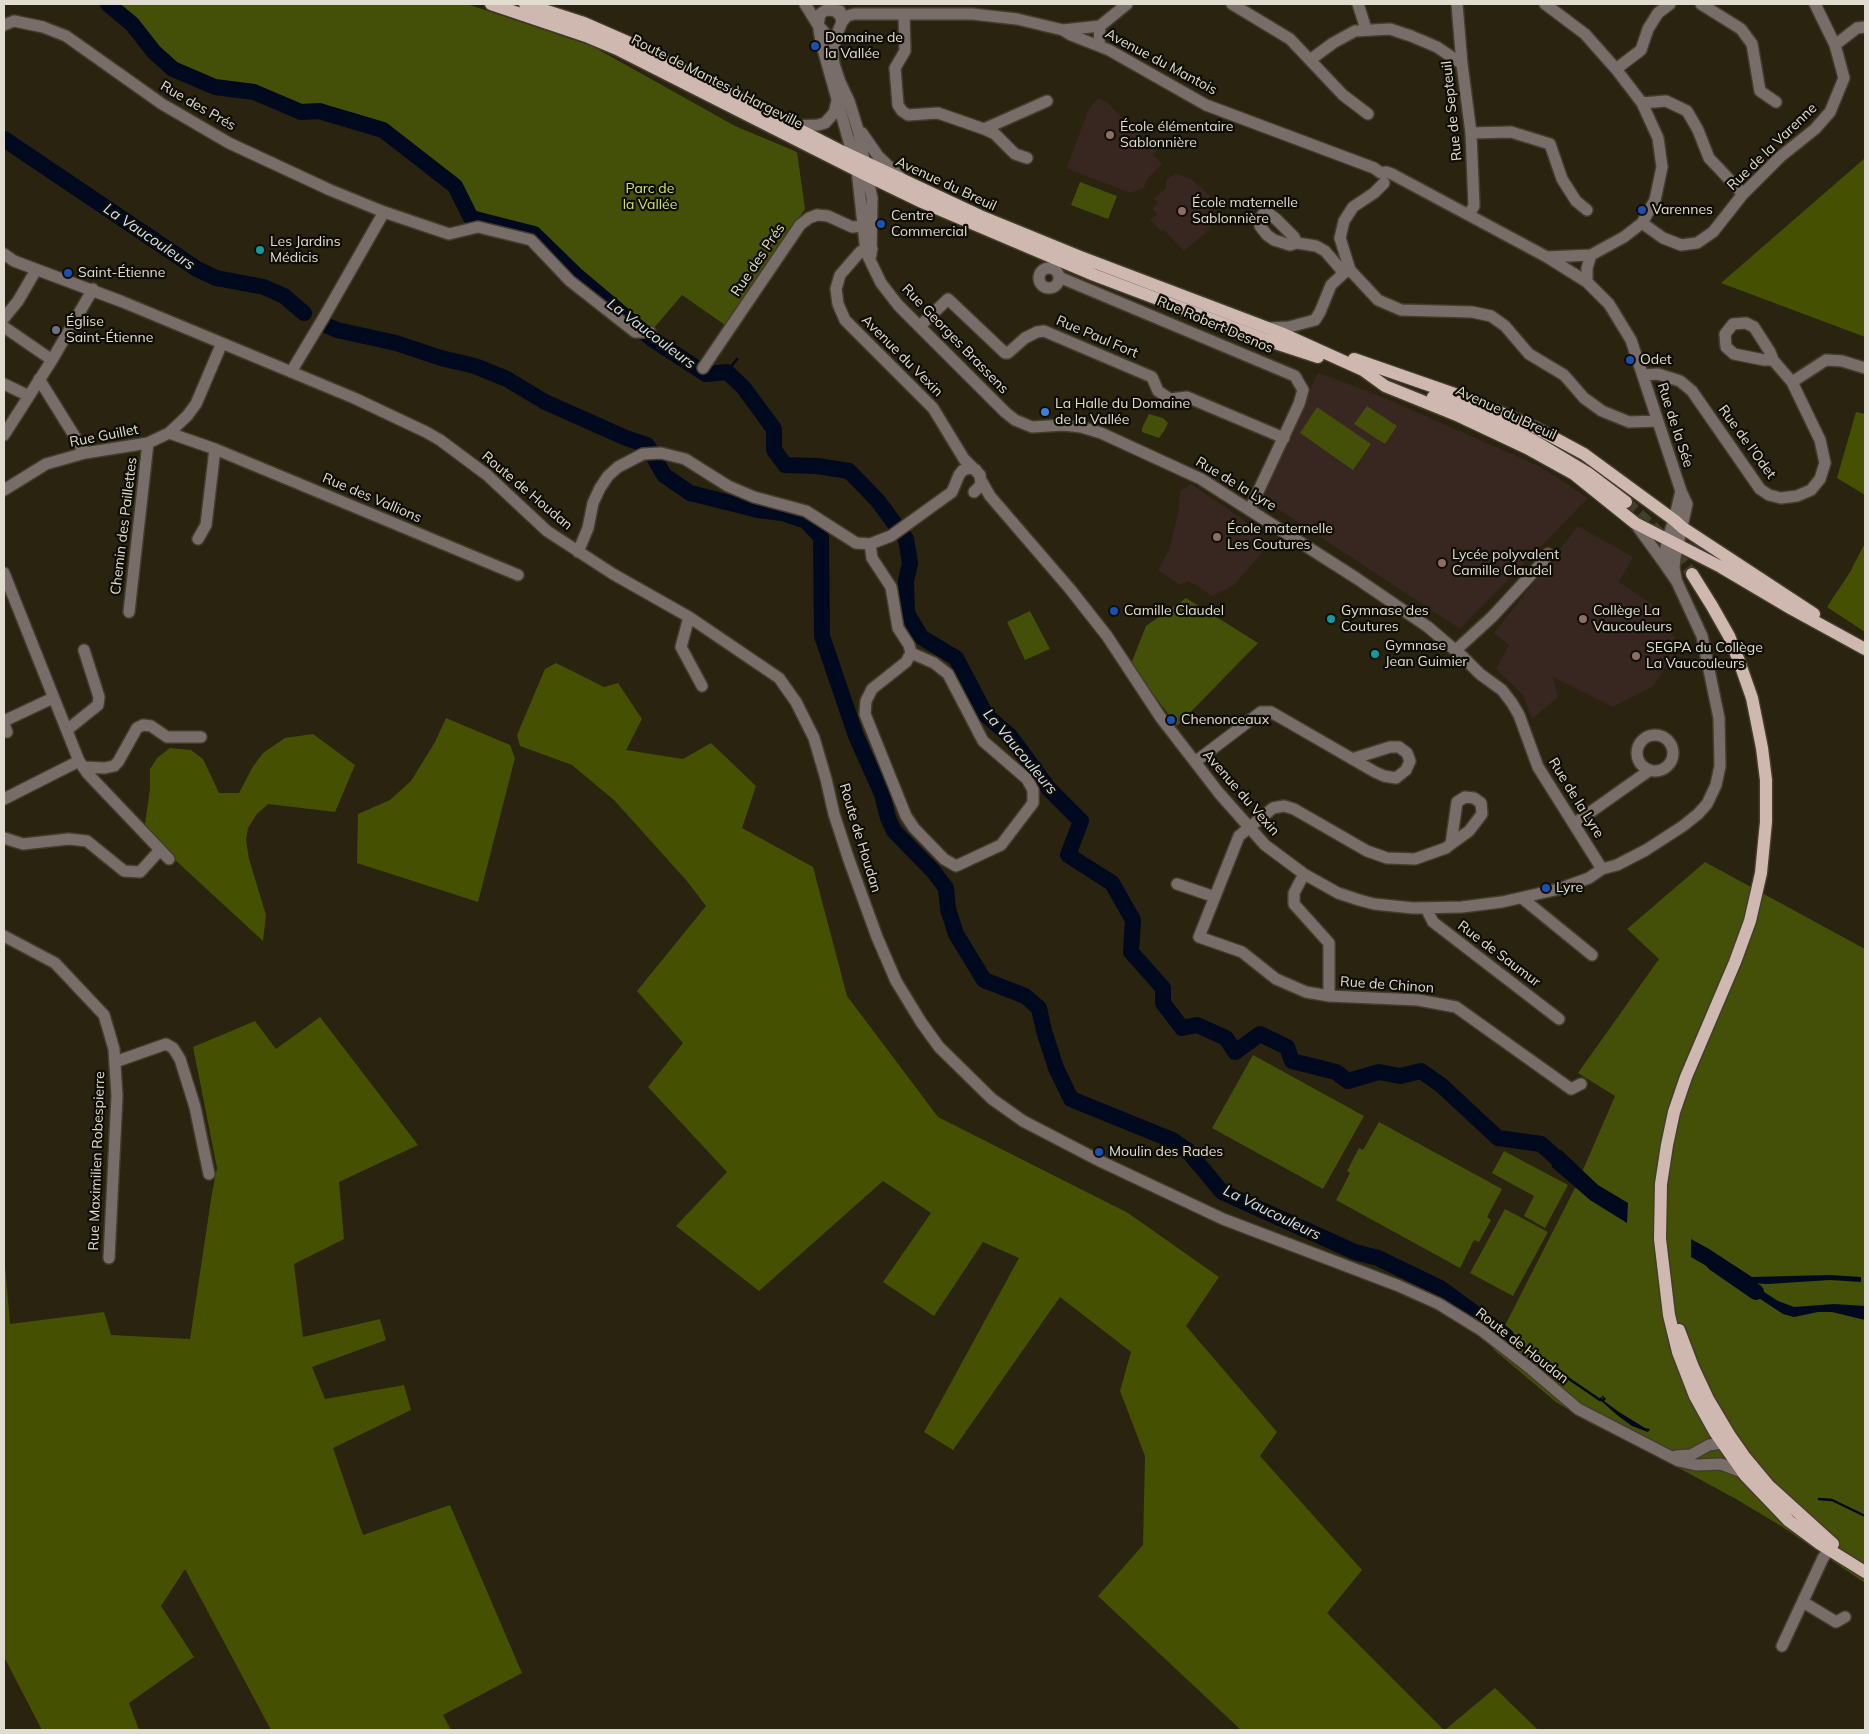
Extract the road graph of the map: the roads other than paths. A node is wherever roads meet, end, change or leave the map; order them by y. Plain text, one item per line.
1 (491, 4) edge
2 (525, 4) edge
3 (805, 4) edge
4 (1128, 4) edge
5 (1232, 4) edge
6 (1358, 4) edge
7 (1457, 4) edge
8 (1545, 4) edge
9 (1670, 4) edge
10 (1701, 4) edge
11 (1815, 4) edge
12 (828, 8) edge
13 (858, 14) junction
14 (904, 14) junction
15 (4, 25) edge
16 (840, 26) junction
17 (1100, 26) junction
18 (819, 27) junction
19 (1865, 27) edge
20 (1366, 29) junction
21 (1064, 30) junction
22 (1099, 45) junction
23 (1836, 45) junction
24 (1310, 60) junction
25 (1462, 64) junction
26 (1616, 69) junction
27 (837, 99) junction
28 (1047, 101) dead end
29 (1776, 102) dead end
30 (1642, 103) junction
31 (1368, 114) dead end
32 (855, 121) junction
33 (793, 126) junction
34 (984, 129) junction
35 (1471, 134) junction
36 (1027, 158) dead end
37 (861, 167) junction
38 (1382, 178) junction
39 (905, 182) junction
40 (887, 185) junction
41 (1743, 194) junction
42 (872, 198) junction
43 (922, 202) joint
44 (1587, 210) dead end
45 (384, 212) junction
46 (1469, 214) junction
47 (1642, 223) junction
48 (867, 226) junction
49 (1296, 243) dead end
50 (869, 253) junction
51 (4, 254) edge
52 (1591, 255) junction
53 (1547, 257) junction
54 (36, 270) junction
55 (1347, 271) junction
56 (1059, 277) dead end
57 (1587, 282) junction
58 (92, 290) junction
59 (4, 318) edge
60 (920, 326) junction
61 (4, 327) edge
62 (1269, 328) junction
63 (650, 332) dead end
64 (222, 343) junction
65 (52, 360) junction
66 (1773, 360) dead end
67 (703, 368) dead end
68 (1865, 368) edge
69 (1363, 370) junction
70 (291, 372) junction
71 (1643, 375) junction
72 (39, 379) junction
73 (1792, 382) junction
74 (4, 384) edge
75 (29, 396) junction
76 (1658, 422) junction
77 (169, 433) junction
78 (4, 435) edge
79 (1284, 438) junction
80 (148, 443) junction
81 (215, 449) junction
82 (85, 453) junction
83 (1146, 453) joint
84 (959, 476) junction
85 (982, 482) junction
86 (4, 490) edge
87 (969, 492) junction
88 (990, 496) junction
89 (1626, 502) tunnel mouth
90 (1250, 509) junction
91 (1635, 523) junction
92 (1679, 524) junction
93 (198, 539) dead end
94 (1672, 543) junction
95 (870, 544) junction
96 (578, 552) junction
97 (1548, 554) dead end
98 (1695, 554) junction
99 (1664, 563) junction
100 (4, 573) edge
101 (1692, 574) tunnel mouth
102 (518, 575) dead end
103 (1677, 582) junction
104 (129, 612) dead end
105 (689, 617) junction
106 (1843, 637) junction
107 (1865, 649) edge
108 (84, 650) dead end
109 (1456, 650) junction
110 (911, 653) junction
111 (702, 686) dead end
112 (53, 698) junction
113 (5, 725) edge
114 (67, 730) junction
115 (201, 737) dead end
116 (1352, 759) dead end
117 (1194, 762) junction
118 (81, 764) junction
119 (1650, 770) dead end
120 (4, 799) edge
121 (1575, 823) junction
122 (1250, 828) junction
123 (4, 838) edge
124 (1452, 844) dead end
125 (160, 850) junction
126 (169, 859) dead end
127 (1602, 869) junction
128 (1304, 874) junction
129 (1177, 884) dead end
130 (1215, 897) junction
131 (1522, 898) junction
132 (1426, 908) junction
133 (4, 936) edge
134 (1592, 955) dead end
135 (1329, 996) junction
136 (1559, 1019) dead end
137 (115, 1062) junction
138 (1581, 1084) dead end
139 (209, 1174) dead end
140 (108, 1258) dead end
141 (1666, 1292) junction
142 (1708, 1421) junction
143 (1727, 1444) junction
144 (1701, 1449) junction
145 (1669, 1455) junction
146 (1710, 1464) junction
147 (1742, 1472) junction
148 (1800, 1522) junction
149 (1831, 1547) junction
150 (1865, 1571) edge
151 (1803, 1602) junction
152 (1846, 1617) dead end
153 (1782, 1646) dead end

1 - 37 main road, Route de Mantes à Hargeville
2 - 33 main road, Avenue du Breuil
3 - 18 street
4 - 17 street
5 - 24 street
6 - 20 street
7 - 25 street, Rue de Septeuil
8 - 26 street
9 - 26 street
10 - 29 street
11 - 23 street, Rue de la Varenne
12 - 13 street, Avenue du Mantois
12 - 16 street
12 - 18 street
13 - 14 street, Avenue du Mantois
13 - 16 street, Avenue du Mantois
14 - 21 street, Avenue du Mantois
14 - 34 street
15 - 45 street, Rue des Prés
16 - 18 street
16 - 32 street
17 - 21 street
17 - 22 street
18 - 27 street
19 - 23 street
20 - 24 street
20 - 25 street
21 - 22 street, Avenue du Mantois
22 - 38 street, Avenue du Mantois
23 - 41 street, Rue de la Varenne
24 - 31 street
25 - 35 street, Rue de Septeuil
26 - 30 street
27 - 33 street
27 - 37 street
28 - 34 street
30 - 41 street
30 - 47 street
32 - 37 street
32 - 39 street
33 - 37 main road, Avenue du Breuil
34 - 36 street
35 - 44 street
35 - 46 street, Rue de Septeuil
37 - 39 main road, Avenue du Breuil
37 - 40 main road, Route de Mantes à Hargeville
37 - 42 street
37 - 48 street
38 - 46 street, Avenue du Mantois
38 - 55 street
39 - 62 main road, Avenue du Breuil
40 - 42 street
40 - 43 main road, Route de Mantes à Hargeville
41 - 47 street, Rue de la Varenne
42 - 48 street
43 - 69 main road, Avenue du Breuil
45 - 63 street, Rue des Prés
45 - 70 street
46 - 53 street, Avenue du Mantois
47 - 52 street
48 - 50 street
48 - 67 street, Rue des Prés
49 - 55 street
50 - 60 street, Rue Georges Brassens
50 - 84 street, Avenue du Vexin
51 - 54 street, Route de Houdan
52 - 53 street
52 - 57 street
53 - 57 street, Rue de la Sée
54 - 58 street, Route de Houdan
54 - 59 street
55 - 62 street
55 - 76 street
56 - 79 street, Rue Robert Desnos
57 - 71 street, Rue de la Sée
58 - 64 street, Route de Houdan
58 - 65 street
60 - 79 street, Rue Paul Fort
60 - 83 street, Rue Georges Brassens
61 - 65 street
62 - 69 main road, Avenue du Breuil
62 - 92 main road
64 - 70 street, Route de Houdan
64 - 77 street, Rue Guillet
65 - 72 street
66 - 73 street, Rue de l'Odet
68 - 73 street
69 - 89 main road, Avenue du Breuil
69 - 91 main road
70 - 96 street, Route de Houdan
71 - 73 street, Rue de l'Odet
71 - 76 street, Rue de la Sée
72 - 75 street
72 - 82 street
74 - 75 street
75 - 78 street
76 - 92 street, Rue de la Sée
77 - 80 street, Rue Guillet
77 - 81 street, Rue des Vallions
79 - 90 street, Rue Robert Desnos
80 - 82 street, Rue Guillet
80 - 104 street, Chemin des Paillettes
81 - 93 street
81 - 102 street, Rue des Vallions
82 - 86 street, Rue Guillet
83 - 90 street, Rue de la Lyre
84 - 85 street, Avenue du Vexin
84 - 87 street
84 - 95 street
85 - 87 street
85 - 88 street, Avenue du Vexin
87 - 88 street
88 - 117 street, Avenue du Vexin
90 - 109 street, Rue de la Lyre
91 - 94 main road
91 - 99 street, Avenue du Vexin
92 - 94 street
92 - 106 main road
94 - 98 main road
94 - 99 street
94 - 103 street
95 - 96 street
95 - 110 street
96 - 105 street, Route de Houdan
97 - 109 street
98 - 103 street
98 - 106 main road
99 - 103 street, Avenue du Vexin
100 - 112 street
101 - 141 main road
103 - 127 street, Avenue du Vexin
105 - 111 street
105 - 145 street, Route de Houdan
106 - 107 main road
108 - 114 street
109 - 121 street, Rue de la Lyre
110 - 110 street
112 - 113 street
112 - 114 street
114 - 118 street
115 - 118 street
116 - 117 street
117 - 122 street, Avenue du Vexin
118 - 120 street
118 - 125 street
119 - 121 street
121 - 127 street, Rue de la Lyre
122 - 124 street
122 - 128 street, Avenue du Vexin
122 - 130 street
123 - 125 street
125 - 126 street
127 - 131 street, Avenue du Vexin
128 - 132 street, Avenue du Vexin
128 - 135 street, Rue de Chinon
129 - 130 street
130 - 135 street
131 - 132 street, Avenue du Vexin
131 - 134 street
132 - 136 street, Rue de Saumur
133 - 137 street, Rue Maximilien Robespierre
135 - 138 street, Rue de Chinon
137 - 139 street
137 - 140 street, Rue Maximilien Robespierre
141 - 142 main road
141 - 143 main road
142 - 143 main road
142 - 144 street
143 - 144 street
143 - 146 street
143 - 147 main road
143 - 148 main road
144 - 145 street
145 - 146 street, Route de Houdan
146 - 147 street, Route de Houdan
147 - 148 main road
148 - 149 main road
149 - 150 main road
149 - 151 street
151 - 152 street
151 - 153 street

